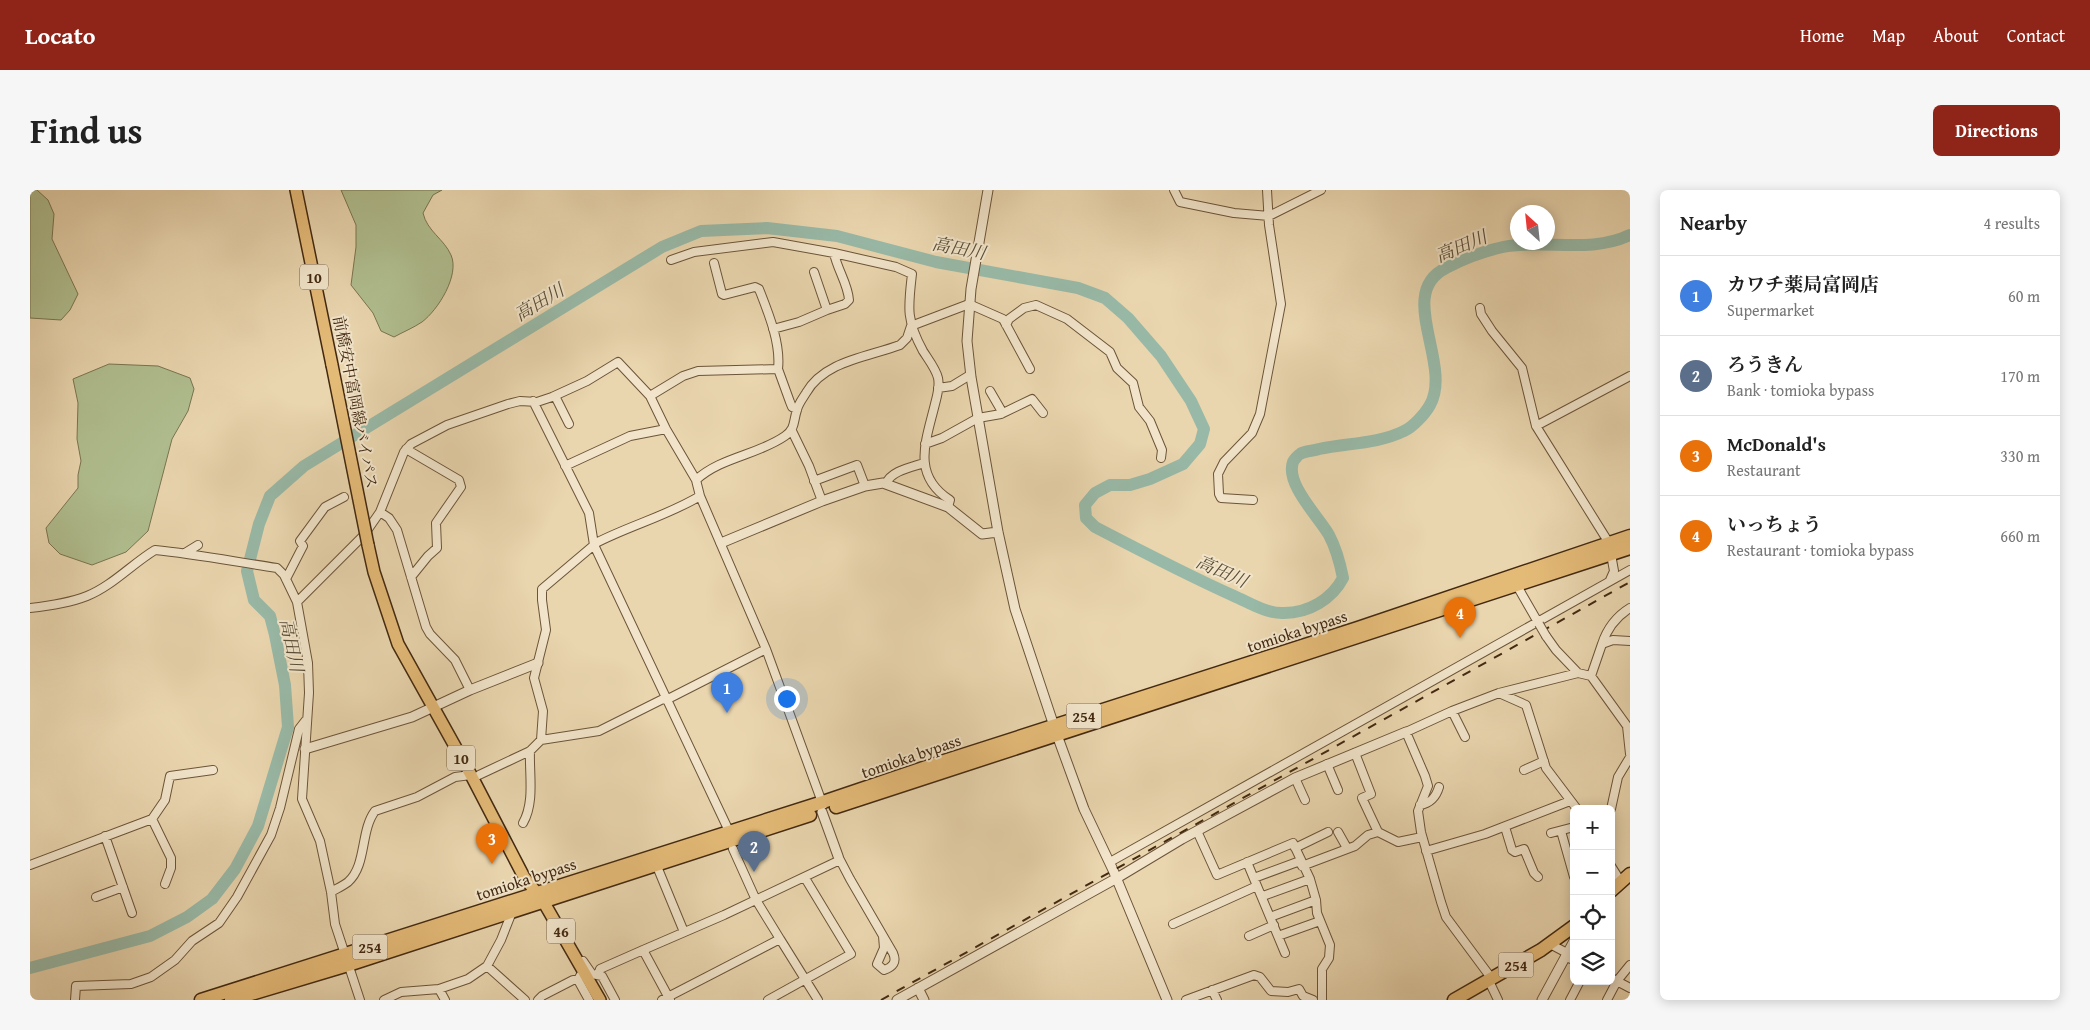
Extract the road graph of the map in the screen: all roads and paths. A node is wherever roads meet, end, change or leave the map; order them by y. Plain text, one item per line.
1 (296, 190) edge
2 (988, 190) edge
3 (1174, 190) edge
4 (1267, 190) edge
5 (1321, 190) edge
6 (1269, 216) junction
7 (834, 253) junction
8 (671, 260) dead end
9 (714, 263) dead end
10 (814, 272) dead end
11 (969, 304) junction
12 (1480, 308) dead end
13 (827, 310) junction
14 (1006, 325) junction
15 (911, 326) junction
16 (773, 329) junction
17 (778, 369) junction
18 (1030, 369) dead end
19 (970, 375) junction
20 (1630, 376) edge
21 (938, 388) junction
22 (990, 391) dead end
23 (555, 396) junction
24 (650, 396) junction
25 (533, 401) junction
26 (797, 409) junction
27 (1043, 413) dead end
28 (1001, 414) junction
29 (978, 418) junction
30 (569, 424) dead end
31 (1536, 426) junction
32 (666, 428) junction
33 (792, 431) junction
34 (926, 444) junction
35 (406, 449) junction
36 (1161, 458) dead end
37 (924, 463) junction
38 (565, 466) junction
39 (696, 480) junction
40 (814, 481) junction
41 (886, 484) junction
42 (865, 486) junction
43 (700, 496) junction
44 (344, 497) dead end
45 (1254, 500) dead end
46 (822, 501) junction
47 (948, 506) junction
48 (380, 512) junction
49 (998, 532) junction
50 (1630, 536) edge
51 (721, 543) junction
52 (198, 544) dead end
53 (594, 544) junction
54 (1630, 548) edge
55 (1610, 549) junction
56 (185, 553) junction
57 (1630, 570) edge
58 (411, 578) junction
59 (286, 579) junction
60 (1610, 580) junction
61 (1516, 584) junction
62 (297, 602) junction
63 (30, 608) edge
64 (1630, 608) edge
65 (1538, 623) junction
66 (1630, 641) edge
67 (1602, 644) junction
68 (766, 649) junction
69 (538, 663) junction
70 (1578, 673) junction
71 (1591, 676) junction
72 (470, 690) junction
73 (1499, 693) junction
74 (666, 699) junction
75 (435, 706) junction
76 (1452, 711) junction
77 (307, 718) junction
78 (1629, 723) edge
79 (1055, 730) junction
80 (1406, 732) junction
81 (1466, 736) dead end
82 (541, 740) junction
83 (305, 749) junction
84 (530, 751) junction
85 (1355, 753) junction
86 (1630, 755) edge
87 (1544, 761) junction
88 (1327, 764) junction
89 (213, 770) dead end
90 (1524, 770) dead end
91 (475, 775) junction
92 (1295, 778) junction
93 (1439, 787) dead end
94 (1338, 790) dead end
95 (1305, 800) dead end
96 (1570, 801) junction
97 (1420, 805) junction
98 (1574, 805) edge
99 (1611, 805) edge
100 (823, 807) junction
101 (152, 819) junction
102 (523, 823) dead end
103 (1505, 827) junction
104 (1570, 828) edge
105 (729, 831) junction
106 (1196, 831) junction
107 (1560, 831) junction
108 (1328, 832) dead end
109 (1338, 832) dead end
110 (1378, 832) junction
111 (1551, 833) dead end
112 (105, 836) junction
113 (1422, 837) junction
114 (1294, 848) junction
115 (1347, 848) junction
116 (733, 849) dead end
117 (1426, 851) junction
118 (839, 858) junction
119 (1110, 862) junction
120 (1247, 862) junction
121 (1301, 863) junction
122 (656, 864) junction
123 (1570, 864) edge
124 (30, 865) edge
125 (1615, 869) edge
126 (1538, 877) dead end
127 (805, 878) junction
128 (1117, 878) junction
129 (1625, 878) edge
130 (1310, 879) junction
131 (1256, 882) junction
132 (165, 884) dead end
133 (123, 887) junction
134 (1615, 887) edge
135 (331, 892) junction
136 (1263, 896) junction
137 (96, 897) dead end
138 (540, 897) junction
139 (756, 900) junction
140 (1316, 900) junction
141 (132, 912) dead end
142 (512, 912) junction
143 (1270, 917) junction
144 (1320, 921) junction
145 (1173, 924) dead end
146 (1274, 925) junction
147 (1570, 929) edge
148 (684, 932) junction
149 (882, 936) dead end
150 (1249, 936) dead end
151 (1278, 936) junction
152 (780, 939) junction
153 (1550, 944) junction
154 (643, 950) junction
155 (1285, 953) dead end
156 (574, 954) junction
157 (1569, 957) edge
158 (346, 960) junction
159 (1630, 965) edge
160 (487, 966) junction
161 (598, 975) junction
162 (580, 976) junction
163 (1615, 979) edge
164 (806, 980) junction
165 (1490, 980) junction
166 (1615, 980) edge
167 (1578, 985) edge
168 (1612, 985) edge
169 (918, 988) junction
170 (1630, 988) edge
171 (439, 989) junction
172 (1212, 990) junction
173 (387, 999) edge
174 (541, 999) edge
175 (667, 999) edge
176 (75, 1000) edge
177 (201, 1000) edge
178 (231, 1000) edge
179 (360, 1000) edge
180 (445, 1000) edge
181 (525, 1000) edge
182 (589, 1000) edge
183 (600, 1000) edge
184 (615, 1000) edge
185 (768, 1000) edge
186 (818, 1000) edge
187 (897, 1000) edge
188 (924, 1000) edge
189 (1166, 1000) edge
190 (1186, 1000) edge
191 (1217, 1000) edge
192 (1313, 1000) edge
193 (1322, 1000) edge
194 (1454, 1000) edge
195 (1498, 1000) edge
196 (1542, 1000) edge
197 (1570, 1000) edge
198 (1607, 1000) edge

1 - 75 main road, 前橋安中富岡線バイパス / 10, bridge
2 - 11 street
3 - 6 street
4 - 6 street
5 - 6 street
6 - 45 street
7 - 8 street
7 - 13 street
7 - 15 street
9 - 16 street
10 - 13 street
11 - 14 street
11 - 15 street
11 - 19 street
12 - 31 street
13 - 16 street
14 - 18 street
14 - 36 street
15 - 21 street
15 - 26 street
16 - 17 street
17 - 24 street
17 - 26 street
19 - 21 street
19 - 29 street
20 - 31 street
21 - 34 street
22 - 28 street
23 - 24 street
23 - 25 street
23 - 30 street
24 - 32 street
25 - 35 street
25 - 38 street
26 - 33 street
27 - 28 street
28 - 29 street
29 - 34 street
29 - 49 street
31 - 55 street
32 - 38 street
32 - 39 street
33 - 39 street
33 - 40 street
34 - 37 street
35 - 48 street
35 - 58 street
37 - 41 street
37 - 47 street
38 - 53 street
39 - 43 street
40 - 42 street
40 - 46 street
41 - 42 street
41 - 47 street
42 - 46 street
43 - 51 street
43 - 53 street
44 - 59 street
46 - 51 street
47 - 49 street
48 - 58 street
48 - 62 street
49 - 79 street
50 - 55 highway, tomioka bypass / 254
51 - 68 street
52 - 56 street
53 - 69 street
53 - 74 street
54 - 55 highway, tomioka bypass / 254
55 - 60 street
55 - 61 highway, tomioka bypass / 254
55 - 79 highway, tomioka bypass / 254
56 - 59 street
56 - 63 street
57 - 60 street
58 - 72 street
59 - 62 street
60 - 65 street
61 - 65 street
61 - 79 highway, tomioka bypass / 254
62 - 77 street
64 - 67 street
65 - 70 street, bridge
65 - 119 street
66 - 67 street
67 - 71 street
68 - 74 street
68 - 100 street
69 - 72 street
69 - 82 street
70 - 71 street
70 - 73 street
71 - 78 street
72 - 75 street
73 - 76 street
73 - 87 street
74 - 82 street
74 - 105 street
75 - 83 street
75 - 91 main road, 前橋安中富岡線バイパス / 10
76 - 80 street
76 - 81 street
77 - 83 street
77 - 176 street
78 - 86 street
79 - 100 highway, tomioka bypass / 254
79 - 119 street
80 - 85 street
80 - 97 street
82 - 84 street
83 - 135 street
84 - 91 street
84 - 102 street
85 - 88 street
85 - 110 street
86 - 99 street
87 - 90 street
87 - 96 street
88 - 92 street
88 - 94 street
89 - 101 street
91 - 135 street
91 - 138 main road, 前橋安中富岡線バイパス / 10
92 - 95 street
92 - 106 street
93 - 97 street
96 - 98 street
96 - 103 street
97 - 113 street
100 - 105 highway, tomioka bypass / 254
100 - 118 street
100 - 122 highway, tomioka bypass / 254
101 - 112 street
101 - 132 street
103 - 117 street
103 - 126 street
104 - 107 street
105 - 138 highway, tomioka bypass / 254
106 - 120 street
106 - 128 street
107 - 111 street
107 - 123 street
108 - 114 street
109 - 115 street
110 - 113 street
110 - 115 street
112 - 124 street
112 - 133 street
113 - 117 street
114 - 120 street
114 - 121 street
115 - 121 street
116 - 139 street
117 - 165 street
118 - 127 street
118 - 149 street
119 - 128 street
120 - 131 street
121 - 130 street
121 - 131 street
122 - 138 highway, tomioka bypass / 254
122 - 148 street
125 - 129 street
127 - 139 street
127 - 164 street
128 - 169 street
128 - 189 street
129 - 134 highway
130 - 136 street
130 - 140 street
131 - 136 street
131 - 145 street
133 - 137 street
133 - 141 street
135 - 158 street
136 - 143 street
138 - 142 highway, tomioka bypass / 254
138 - 156 main road, 46
138 - 158 highway, tomioka bypass / 254
139 - 148 street
139 - 152 street
140 - 143 street
140 - 144 street
142 - 158 highway, tomioka bypass / 254
142 - 160 street
143 - 146 street
144 - 151 street
144 - 193 street
146 - 150 street
146 - 151 street
147 - 153 highway, 254
148 - 154 street
151 - 155 street
152 - 164 street
152 - 175 street
153 - 157 street
153 - 165 highway, 254
154 - 161 street
154 - 175 street
156 - 161 street
156 - 162 main road, 46
157 - 196 street
158 - 177 highway, tomioka bypass / 254
158 - 178 highway, tomioka bypass / 254
158 - 179 street
159 - 163 street
160 - 171 street
160 - 181 street
161 - 184 street
162 - 174 street
162 - 182 street
162 - 183 main road, 46
164 - 185 street
164 - 186 street
165 - 194 highway, 254
165 - 195 street
166 - 170 street
167 - 197 street
168 - 198 street
169 - 187 street
169 - 188 street
171 - 173 street
171 - 180 street
172 - 190 street
172 - 191 street
172 - 192 street

